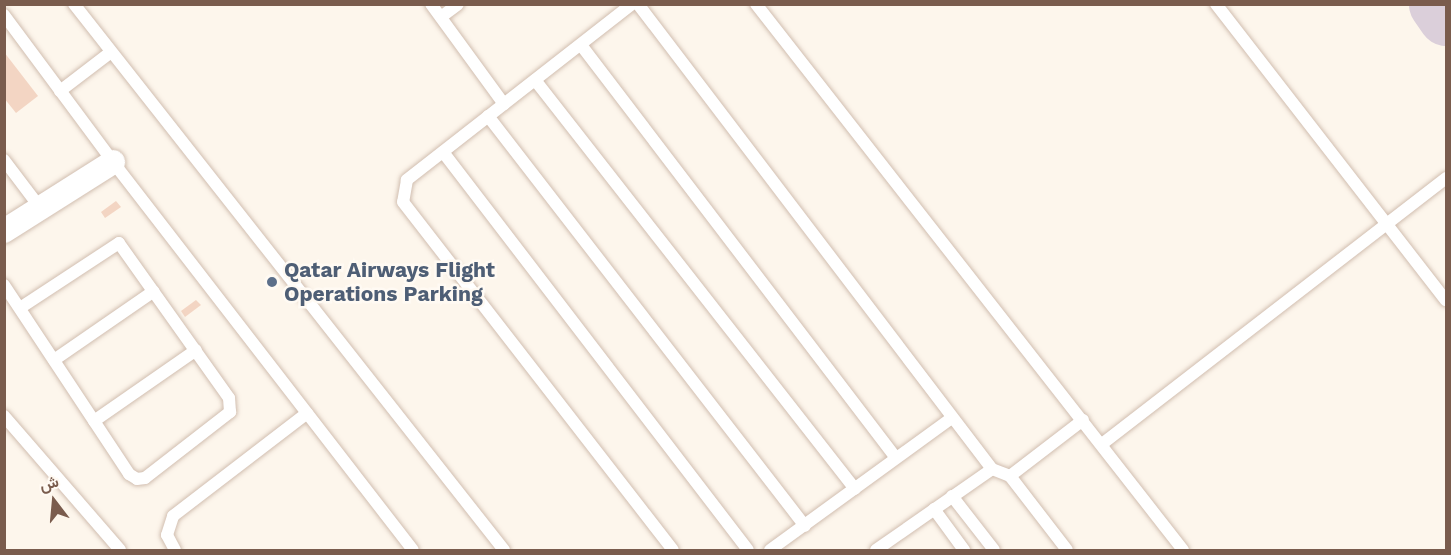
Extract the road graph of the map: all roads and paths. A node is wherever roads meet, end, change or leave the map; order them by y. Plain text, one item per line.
1 (74, 4) edge
2 (431, 4) edge
3 (458, 4) edge
4 (632, 4) edge
5 (638, 4) edge
6 (756, 4) edge
7 (1216, 4) edge
8 (4, 15) edge
9 (441, 17) junction
10 (580, 45) junction
11 (111, 52) junction
12 (535, 80) junction
13 (60, 91) junction
14 (504, 104) junction
15 (489, 116) junction
16 (443, 152) junction
17 (4, 160) edge
18 (113, 162) junction
19 (1446, 178) edge
20 (41, 209) junction
21 (1387, 224) junction
22 (4, 231) edge
23 (4, 285) edge
24 (154, 291) junction
25 (1446, 300) edge
26 (20, 308) junction
27 (196, 350) junction
28 (54, 360) junction
29 (307, 413) junction
30 (4, 416) edge
31 (952, 418) junction
32 (1083, 420) junction
33 (94, 421) junction
34 (1102, 444) junction
35 (896, 458) junction
36 (992, 469) junction
37 (1010, 476) junction
38 (855, 489) junction
39 (952, 496) junction
40 (934, 509) junction
41 (805, 526) junction
42 (120, 550) edge
43 (175, 550) edge
44 (413, 550) edge
45 (504, 550) edge
46 (673, 550) edge
47 (748, 550) edge
48 (770, 550) edge
49 (876, 550) edge
50 (964, 550) edge
51 (994, 550) edge
52 (1066, 550) edge
53 (1184, 550) edge

1 - 11 lane
2 - 9 lane
3 - 9 lane
4 - 10 lane
5 - 31 lane
6 - 32 lane
7 - 21 lane
8 - 13 lane
9 - 14 lane
10 - 12 lane
10 - 35 lane
11 - 13 lane
11 - 45 lane
12 - 14 lane
12 - 38 lane
13 - 18 lane
14 - 15 lane
15 - 16 lane
15 - 41 lane
16 - 46 lane
16 - 47 lane
17 - 20 lane
18 - 20 street
18 - 29 lane
19 - 21 lane
20 - 22 street
21 - 25 lane
21 - 34 lane
23 - 26 lane
24 - 26 lane
24 - 27 lane
24 - 28 lane
26 - 28 lane
27 - 33 lane
27 - 33 lane
28 - 33 lane
29 - 43 lane
29 - 44 lane
30 - 42 lane
31 - 35 lane
31 - 36 lane
32 - 34 lane
32 - 37 lane
34 - 53 lane
35 - 38 lane
36 - 37 lane
36 - 39 lane
37 - 52 lane
38 - 41 lane
39 - 40 lane
39 - 51 lane
40 - 49 lane
40 - 50 lane
41 - 48 lane

